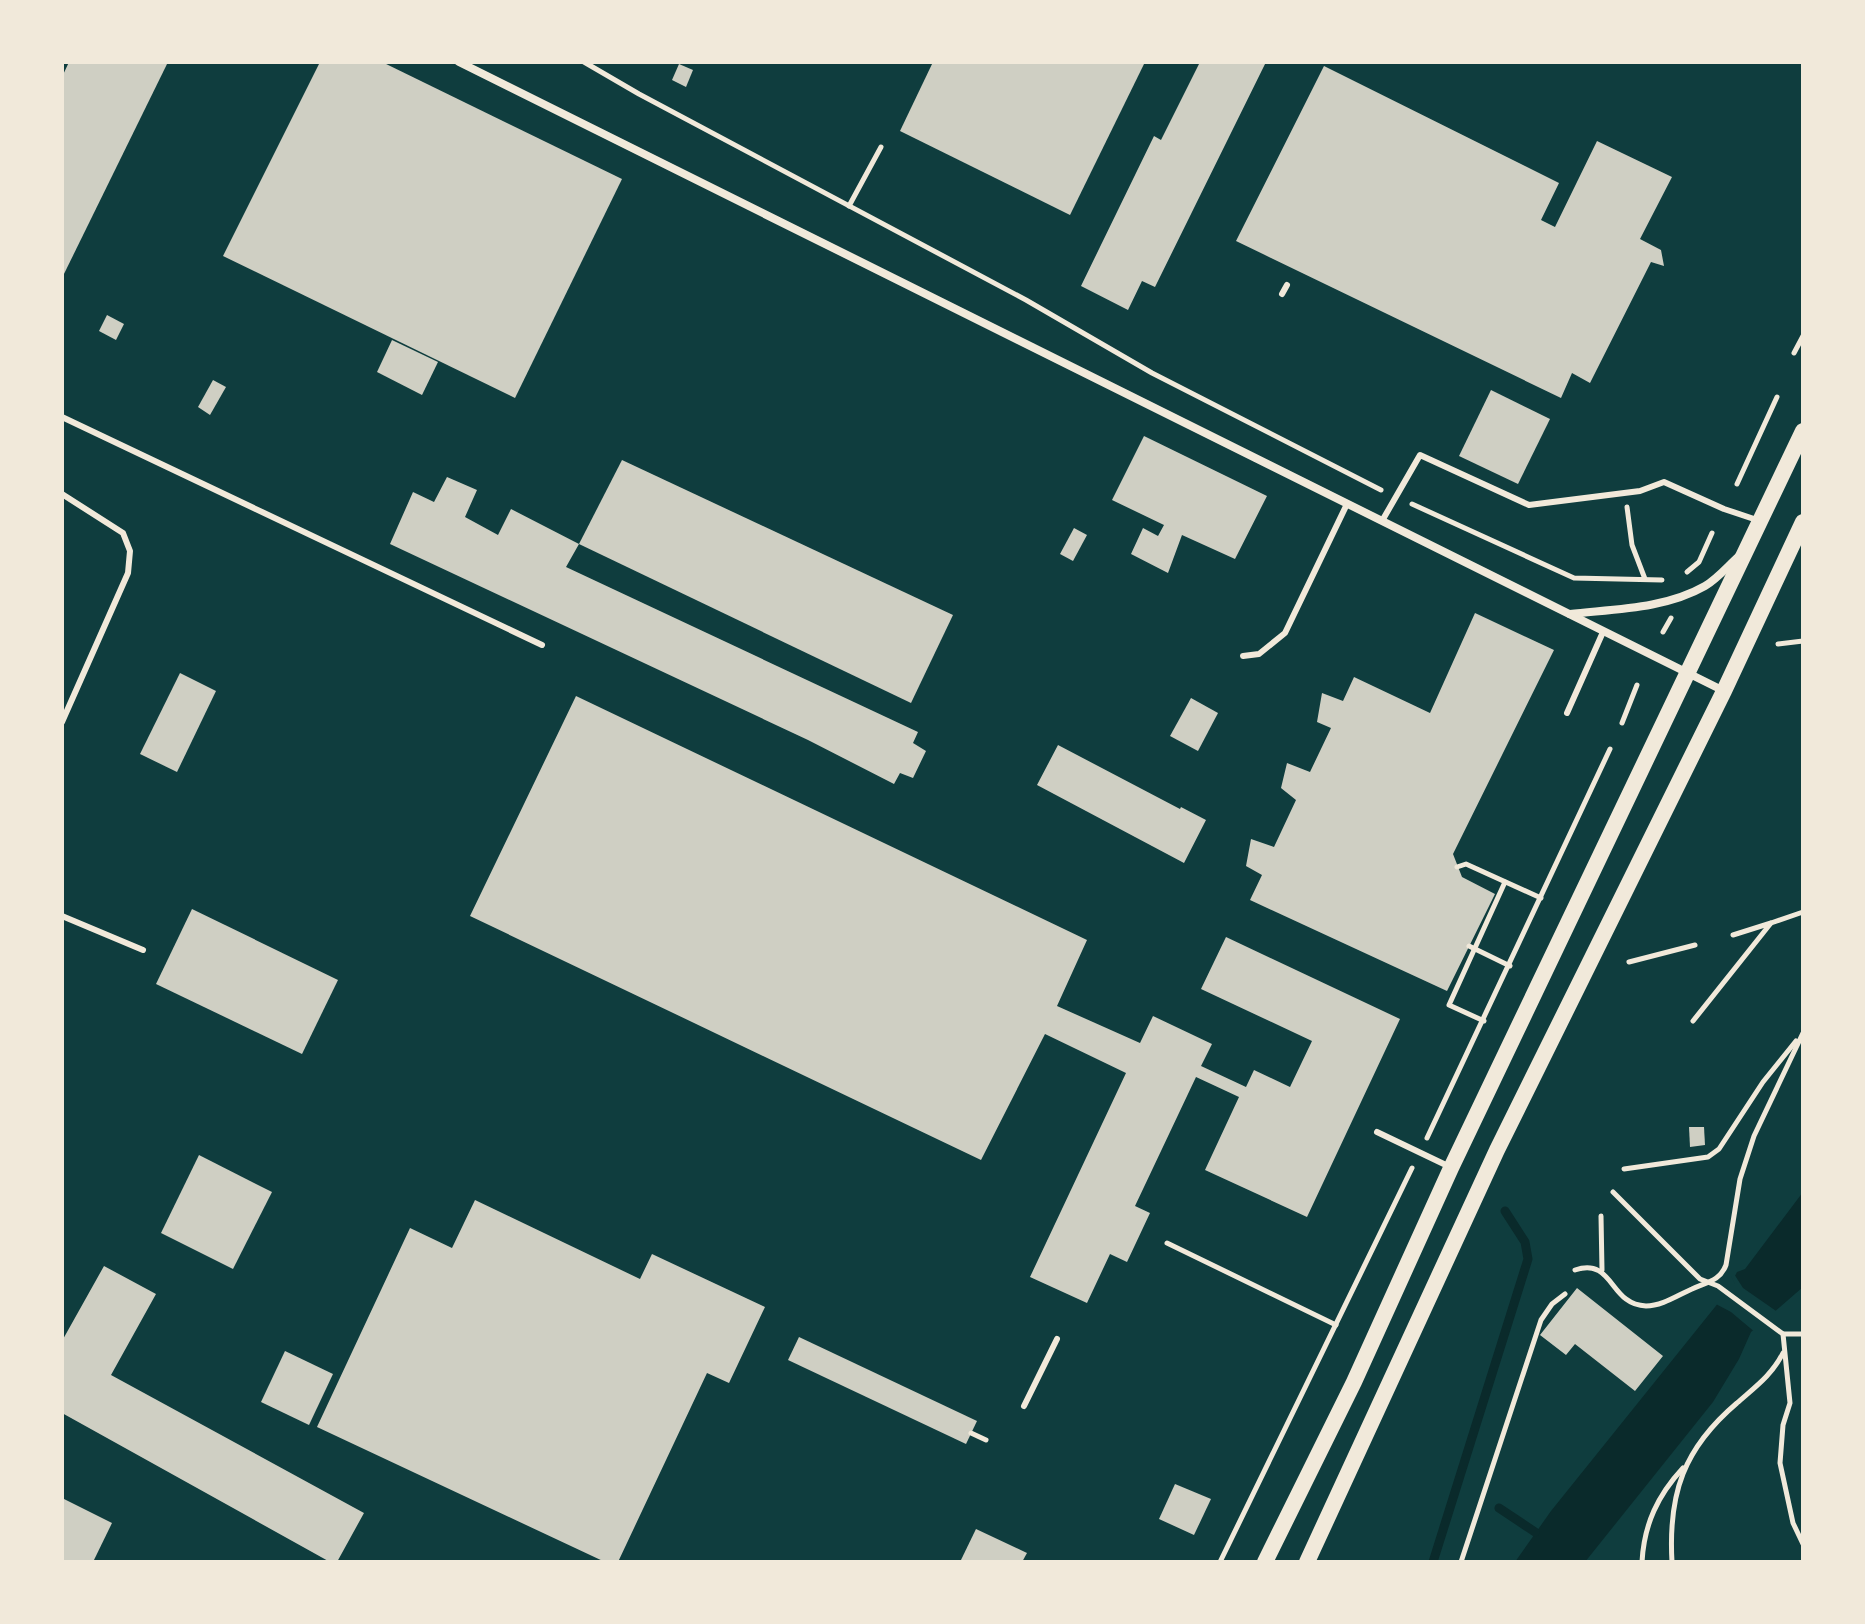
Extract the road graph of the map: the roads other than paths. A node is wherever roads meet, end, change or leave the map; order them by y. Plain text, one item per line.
1 (459, 62) edge
2 (1287, 285) dead end
3 (1282, 294) dead end
4 (62, 417) edge
5 (1803, 431) edge
6 (62, 494) edge
7 (1347, 504) junction
8 (1760, 520) junction
9 (1382, 521) junction
10 (1803, 522) edge
11 (1746, 551) junction
12 (1569, 615) junction
13 (1603, 632) junction
14 (542, 645) dead end
15 (1243, 656) dead end
16 (1687, 672) junction
17 (1724, 691) junction
18 (1567, 713) dead end
19 (62, 722) edge
20 (62, 916) edge
21 (143, 950) dead end
22 (1377, 1132) dead end
23 (1451, 1168) junction
24 (1057, 1339) dead end
25 (1024, 1406) dead end
26 (1265, 1562) edge
27 (1307, 1562) edge

1 - 7 street
2 - 3 lane
4 - 14 lane
5 - 8 main road
6 - 19 lane
7 - 9 street
7 - 15 lane
8 - 9 lane
8 - 11 main road
9 - 12 street
10 - 17 main road
11 - 12 street
11 - 16 main road
12 - 13 street
13 - 16 street
13 - 18 lane
16 - 17 street
16 - 23 main road
17 - 27 main road
20 - 21 lane
22 - 23 lane
23 - 26 main road
24 - 25 lane

